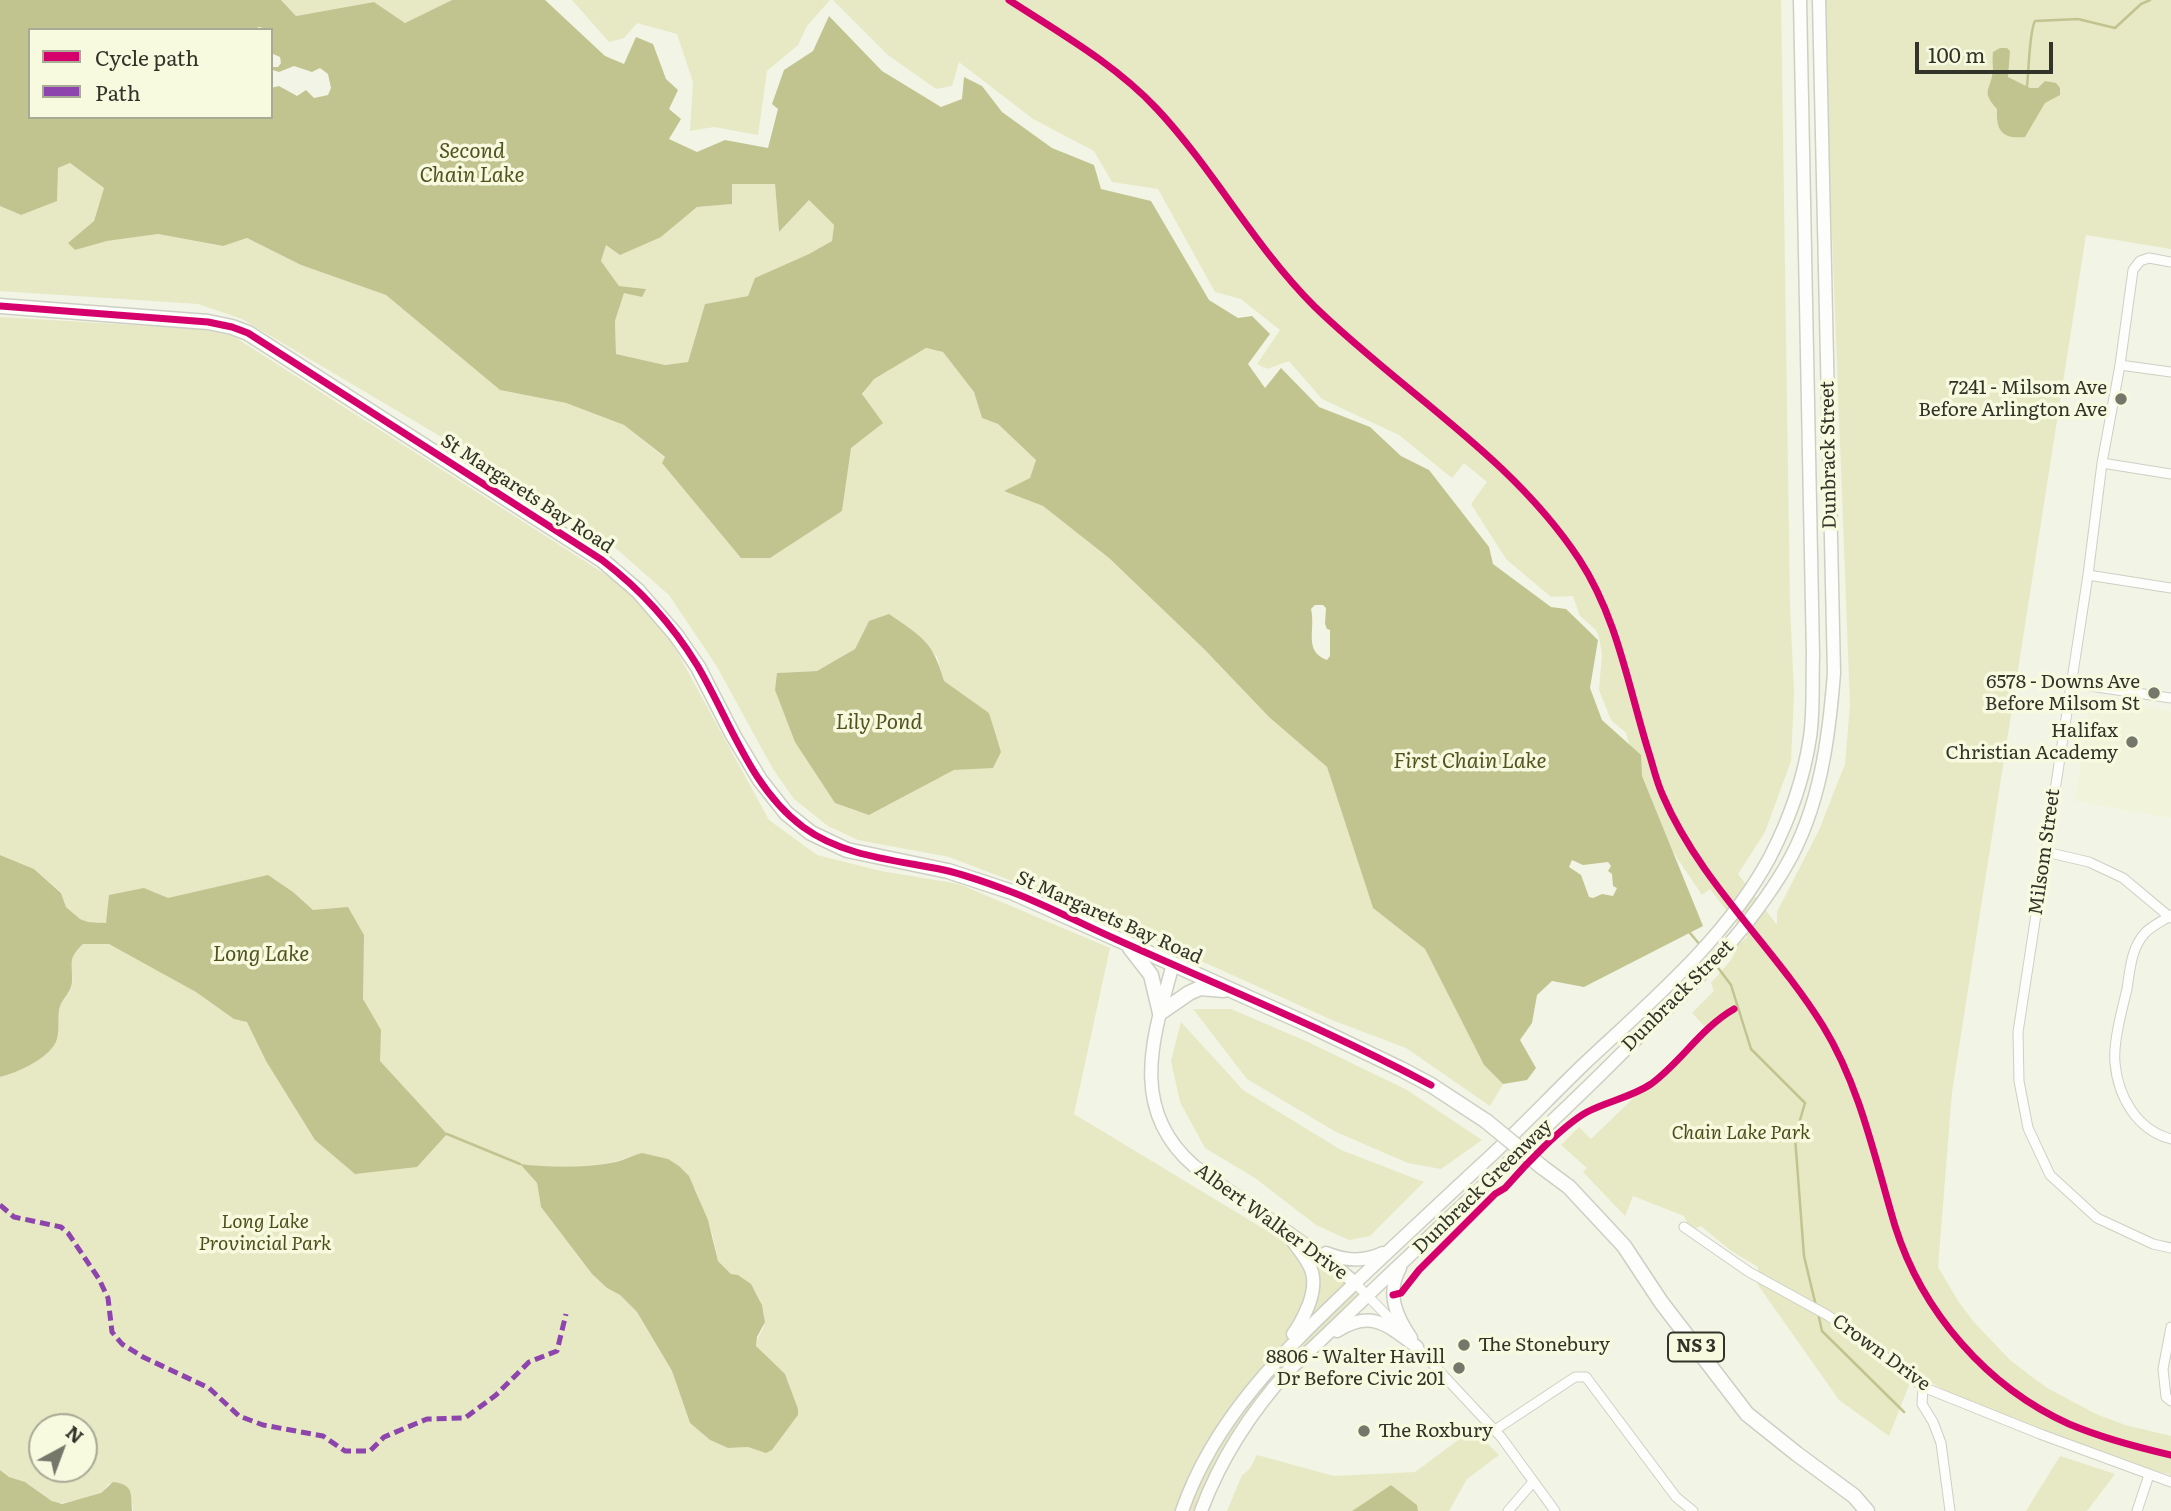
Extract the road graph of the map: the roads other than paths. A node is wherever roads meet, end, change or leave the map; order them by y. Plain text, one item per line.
1 (1800, 0) edge
2 (1819, 0) edge
3 (2171, 262) edge
4 (0, 306) edge
5 (2120, 365) junction
6 (2171, 372) edge
7 (2102, 463) junction
8 (2171, 474) edge
9 (2088, 575) junction
10 (2171, 588) edge
11 (2070, 683) junction
12 (2171, 698) edge
13 (2046, 852) junction
14 (2171, 917) edge
15 (1120, 942) junction
16 (1173, 964) junction
17 (1231, 989) junction
18 (1160, 1013) junction
19 (2171, 1139) edge
20 (1684, 1227) dead end
21 (1283, 1229) junction
22 (2171, 1248) edge
23 (1389, 1249) junction
24 (1406, 1258) junction
25 (1355, 1283) junction
26 (1368, 1295) junction
27 (2171, 1327) edge
28 (1319, 1343) junction
29 (1417, 1347) junction
30 (1279, 1359) junction
31 (1923, 1387) junction
32 (2171, 1401) edge
33 (1495, 1430) junction
34 (2149, 1475) junction
35 (1533, 1482) junction
36 (2171, 1482) edge
37 (1182, 1511) edge
38 (1201, 1511) edge
39 (1508, 1511) edge
40 (1555, 1511) edge
41 (1693, 1511) edge
42 (1867, 1511) edge
43 (1950, 1511) edge
44 (2137, 1511) edge

1 - 23 main road, Dunbrack Street
2 - 24 main road, Dunbrack Street
3 - 5 street, Milsom Street
4 - 15 main road, St Margarets Bay Road / NS 3
5 - 6 street
5 - 7 street, Milsom Street
7 - 8 street
7 - 9 street, Milsom Street
9 - 10 street
9 - 11 street, Milsom Street
11 - 12 street
11 - 13 street, Milsom Street
13 - 14 street
13 - 22 street, Milsom Street
14 - 19 street
15 - 16 main road, St Margarets Bay Road / NS 3
15 - 18 main road
16 - 17 main road, St Margarets Bay Road / NS 3
16 - 18 main road, Albert Walker Drive
17 - 18 main road
17 - 42 main road, St Margarets Bay Road / NS 3, bridge
18 - 21 main road, Albert Walker Drive
20 - 31 street, Crown Drive
21 - 23 main road
21 - 25 main road, Albert Walker Drive
21 - 30 main road
23 - 25 main road, Dunbrack Street
24 - 26 main road, Dunbrack Street
24 - 29 main road
25 - 26 street
25 - 30 main road, Dunbrack Street
26 - 28 main road, Dunbrack Street
26 - 29 street
27 - 32 street
28 - 29 main road
28 - 38 main road, Dunbrack Street
29 - 33 street
30 - 37 main road, Dunbrack Street
31 - 34 street, Crown Drive
31 - 43 street
33 - 35 street
33 - 41 street
34 - 36 street, Crown Drive
34 - 44 street
35 - 39 street
35 - 40 street

